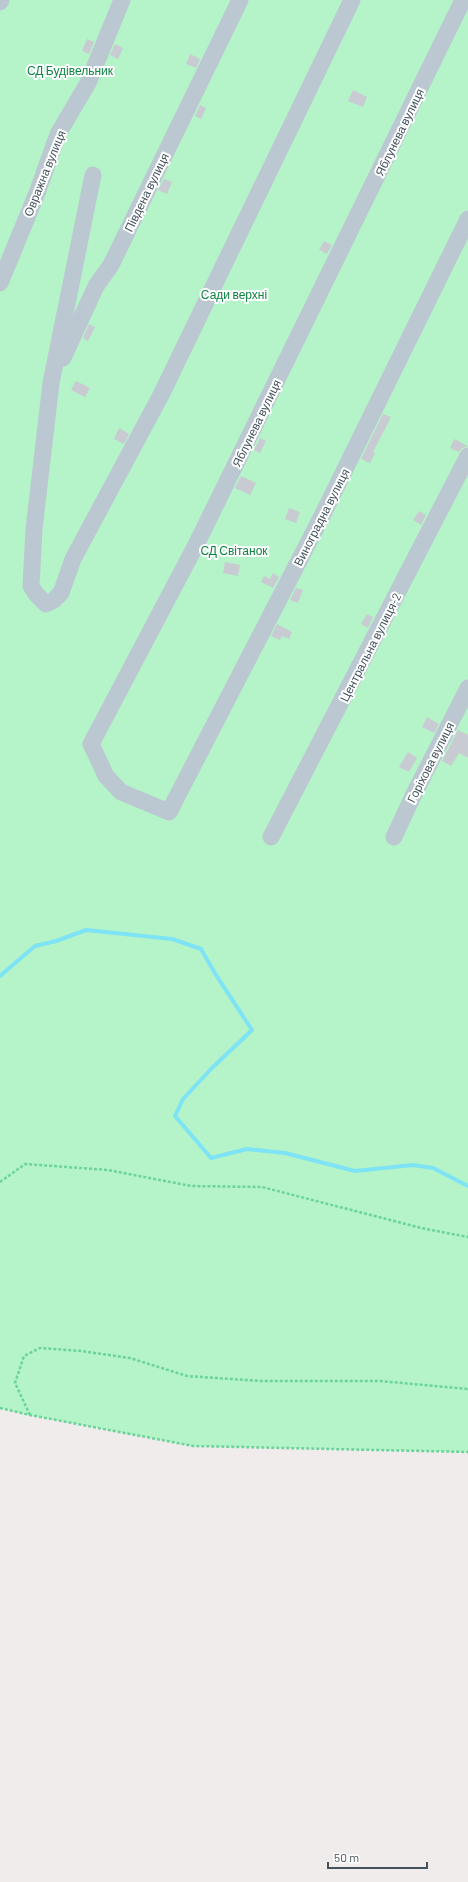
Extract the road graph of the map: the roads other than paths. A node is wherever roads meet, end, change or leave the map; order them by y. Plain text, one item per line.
1 (122, 0) edge
2 (240, 0) edge
3 (352, 0) edge
4 (463, 0) edge
5 (93, 175) dead end
6 (468, 219) edge
7 (0, 283) edge
8 (51, 383) junction
9 (468, 456) edge
10 (468, 688) edge
11 (169, 812) joint
12 (271, 837) dead end
13 (394, 837) dead end

1 - 7 lane, Овражна вулиця
2 - 8 lane, Південа вулиця
3 - 8 lane
4 - 11 lane, Яблунева вулиця
5 - 8 lane
6 - 11 lane, Виноградна вулиця
9 - 12 lane, Центральна вулиця-2
10 - 13 lane, Горіхова вулиця

